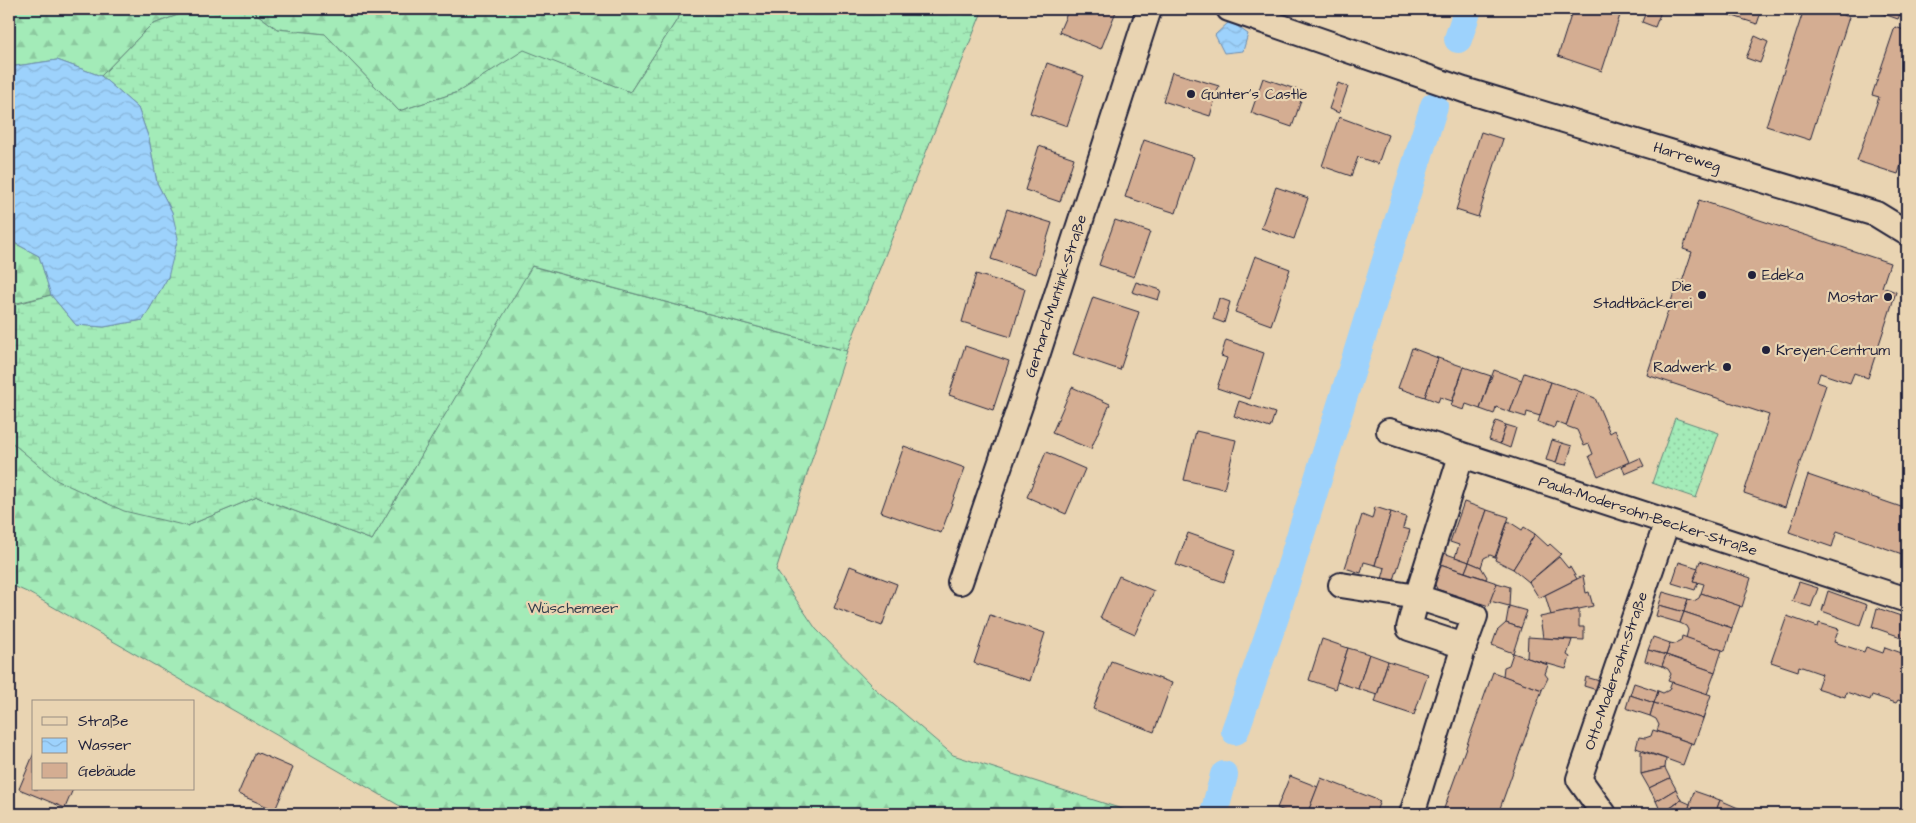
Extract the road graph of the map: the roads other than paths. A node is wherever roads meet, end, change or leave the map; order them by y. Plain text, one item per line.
1 (1149, 9) edge
2 (1229, 9) edge
3 (1907, 232) edge
4 (1389, 431) dead end
5 (1462, 456) junction
6 (1666, 522) junction
7 (960, 582) dead end
8 (1341, 585) dead end
9 (1417, 597) junction
10 (1907, 600) edge
11 (1464, 646) junction
12 (1412, 814) edge
13 (1604, 814) edge

1 - 7 street, Gerhard-Muntink-Straße
2 - 3 street, Harreweg
4 - 5 street, Paula-Modersohn-Becker-Straße
5 - 6 street, Paula-Modersohn-Becker-Straße
5 - 9 street
6 - 10 street, Paula-Modersohn-Becker-Straße
6 - 13 street, Otto-Modersohn-Straße
8 - 9 street
9 - 11 street
9 - 11 street
11 - 12 street

